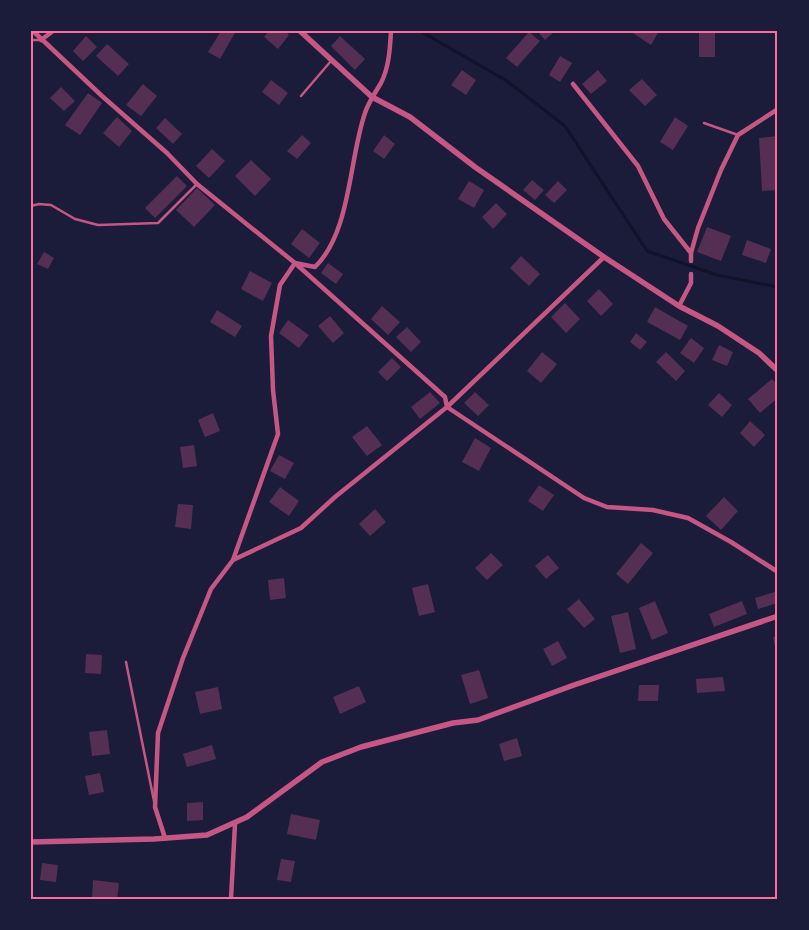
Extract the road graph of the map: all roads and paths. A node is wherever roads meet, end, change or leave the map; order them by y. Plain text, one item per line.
1 (33, 31) edge
2 (53, 31) edge
3 (300, 31) edge
4 (391, 31) edge
5 (31, 40) edge
6 (41, 40) junction
7 (331, 60) junction
8 (573, 84) dead end
9 (301, 96) dead end
10 (372, 97) junction
11 (778, 109) edge
12 (704, 123) dead end
13 (738, 135) junction
14 (197, 184) junction
15 (31, 206) edge
16 (691, 253) junction
17 (604, 257) junction
18 (691, 261) dead end
19 (295, 263) junction
20 (691, 274) dead end
21 (679, 306) junction
22 (778, 371) edge
23 (447, 407) junction
24 (233, 560) junction
25 (778, 572) edge
26 (778, 616) edge
27 (126, 662) dead end
28 (155, 807) junction
29 (235, 824) junction
30 (165, 838) junction
31 (31, 842) edge
32 (231, 899) edge

1 - 6 street
2 - 6 street
3 - 7 street
4 - 10 street
5 - 6 lane
6 - 14 street
7 - 9 lane
7 - 10 street
8 - 16 street
10 - 17 street
10 - 19 street
11 - 13 street
12 - 13 lane
13 - 16 street
14 - 15 lane
14 - 19 street
16 - 18 street
17 - 21 street
17 - 23 street
19 - 23 street
19 - 24 street
20 - 21 street
21 - 22 street
23 - 24 street
23 - 25 street
24 - 28 street
26 - 29 street
27 - 28 lane
28 - 30 street
29 - 30 street
29 - 32 street
30 - 31 street

